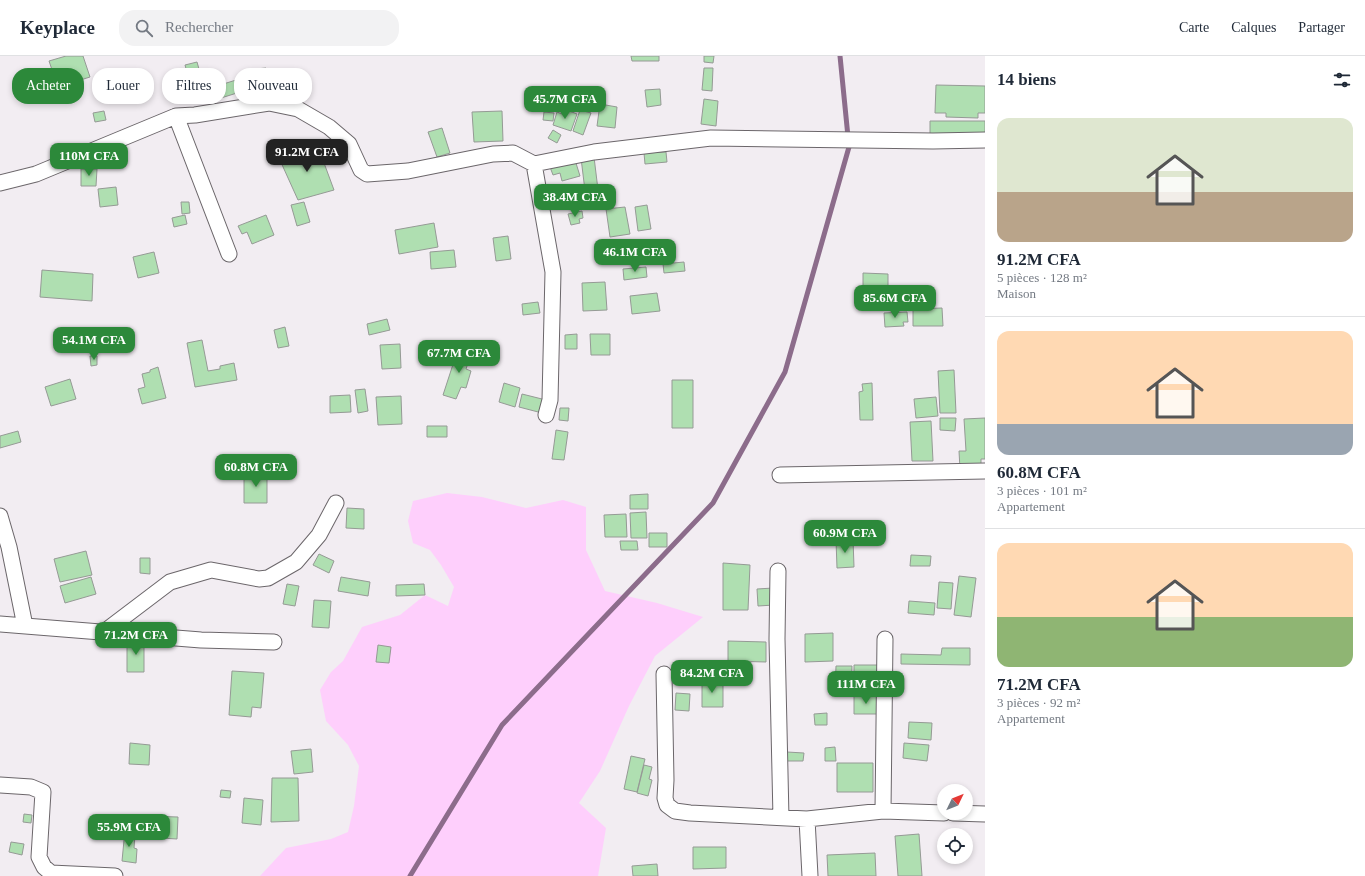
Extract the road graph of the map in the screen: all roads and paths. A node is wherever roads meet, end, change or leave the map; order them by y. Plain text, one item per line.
1 (176, 116) junction
2 (985, 140) edge
3 (534, 164) junction
4 (0, 183) edge
5 (229, 254) dead end
6 (546, 414) dead end
7 (985, 471) edge
8 (780, 475) dead end
9 (336, 503) dead end
10 (0, 516) edge
11 (778, 571) dead end
12 (0, 624) edge
13 (25, 626) junction
14 (104, 632) junction
15 (885, 639) dead end
16 (274, 642) dead end
17 (664, 674) dead end
18 (0, 785) edge
19 (883, 810) junction
20 (937, 813) edge
21 (973, 814) edge
22 (985, 814) edge
23 (782, 818) junction
24 (806, 819) junction
25 (115, 876) edge
26 (810, 876) edge

1 - 3 street
1 - 4 street
1 - 5 street
2 - 3 street
3 - 6 street
7 - 8 street
9 - 14 street
10 - 13 street
11 - 23 street
12 - 13 street
13 - 14 street
14 - 16 street
15 - 19 street
17 - 23 street
18 - 25 street
19 - 20 street
19 - 24 street
21 - 22 street
23 - 24 street
24 - 26 street

